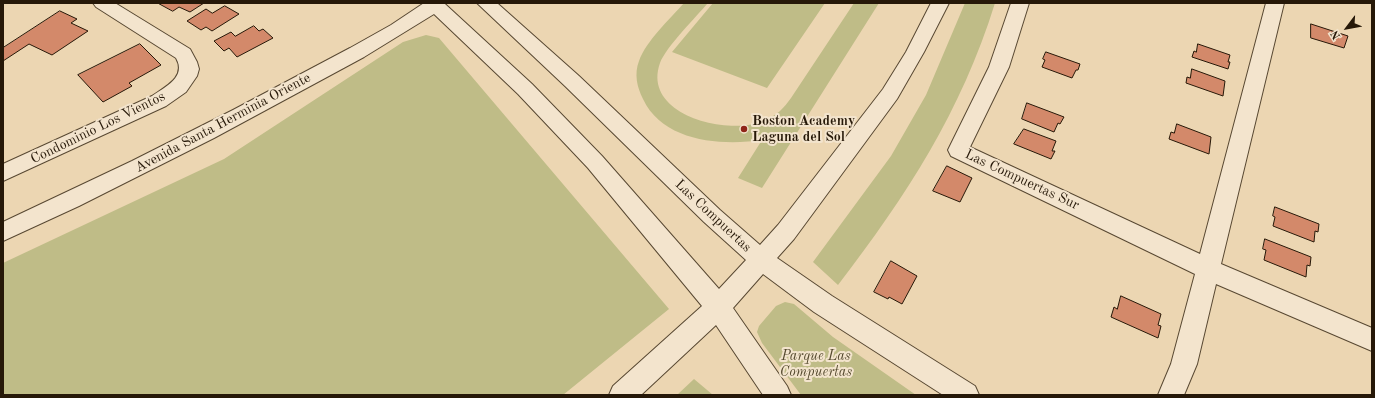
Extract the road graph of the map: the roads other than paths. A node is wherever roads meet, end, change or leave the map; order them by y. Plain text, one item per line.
1 (102, 3) edge
2 (435, 3) edge
3 (486, 3) edge
4 (940, 3) edge
5 (1020, 3) edge
6 (1275, 3) edge
7 (3, 173) edge
8 (3, 232) edge
9 (762, 260) junction
10 (1208, 269) junction
11 (718, 307) junction
12 (1372, 340) edge
13 (622, 395) edge
14 (778, 395) edge
15 (966, 395) edge
16 (1172, 395) edge

1 - 7 street, Condominio Los Vientos
2 - 8 street, Avenida Santa Herminia Oriente
2 - 11 street
3 - 9 street, Las Compuertas
4 - 9 street
5 - 10 street, Las Compuertas Sur
6 - 10 street
9 - 11 street
9 - 15 street, Las Compuertas
10 - 12 street, Las Compuertas Sur
10 - 16 street
11 - 13 street
11 - 14 street

